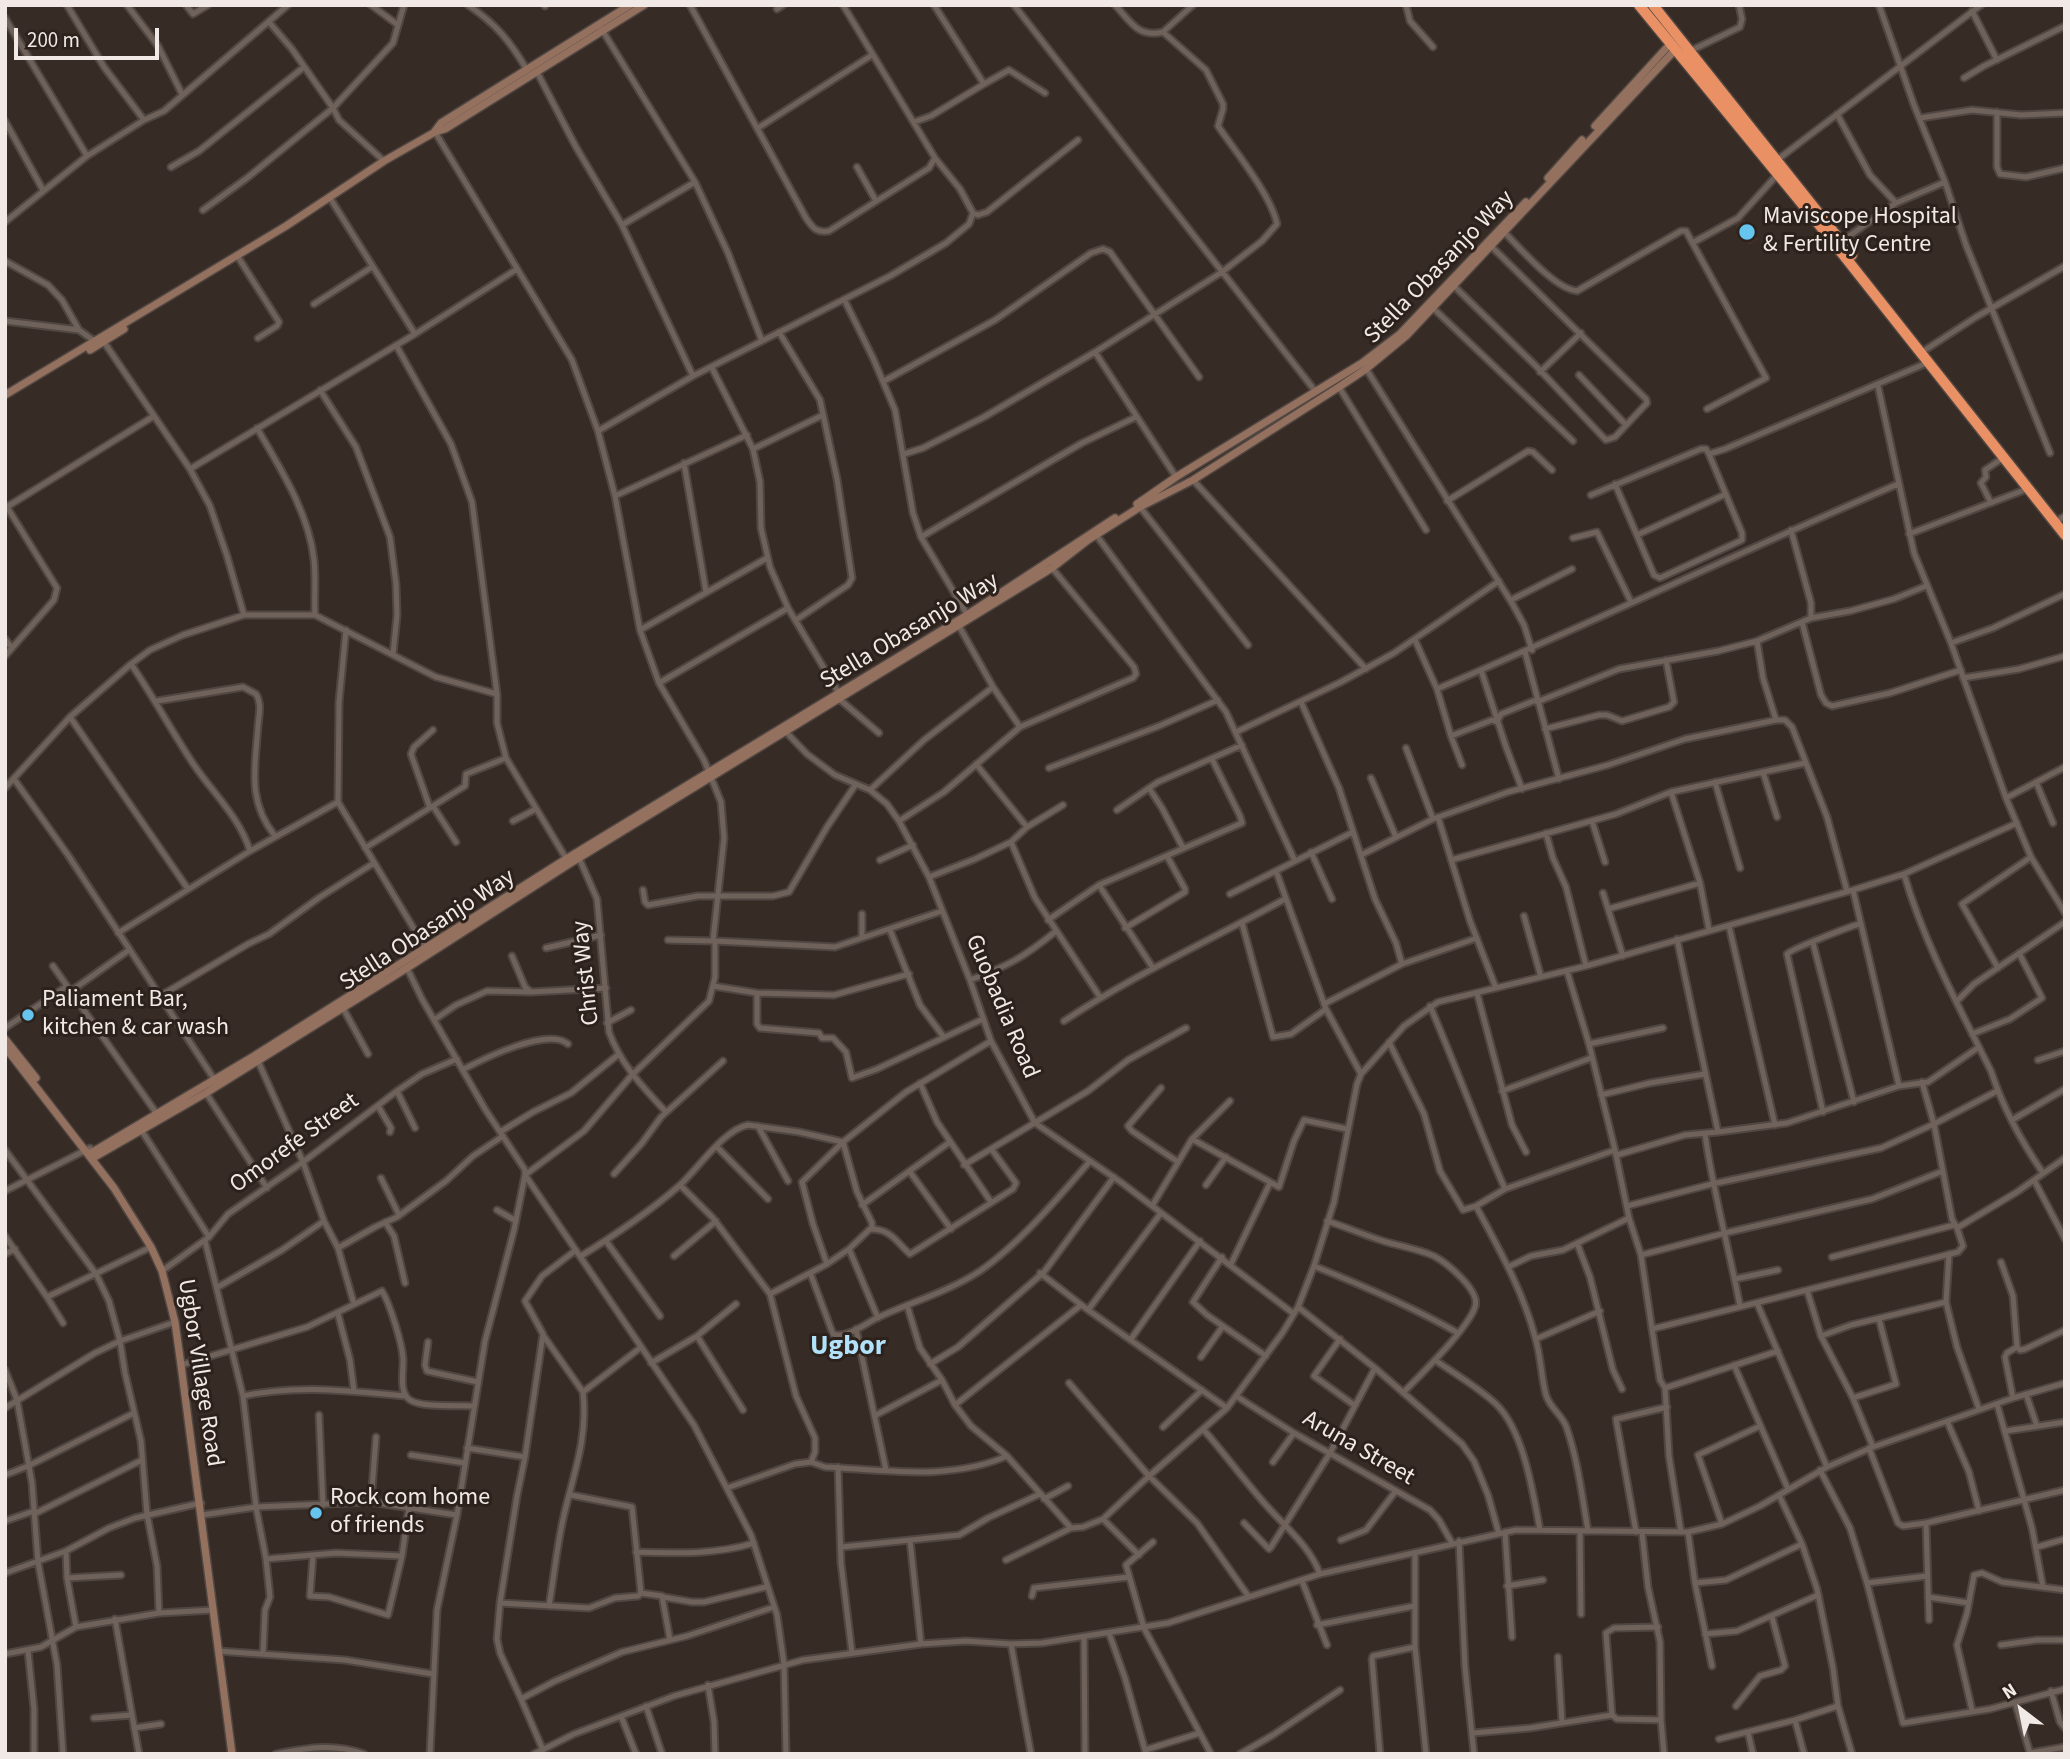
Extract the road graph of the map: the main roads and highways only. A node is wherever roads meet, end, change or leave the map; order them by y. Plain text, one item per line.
1 (1639, 5) edge
2 (1653, 5) edge
3 (1923, 352) junction
4 (2063, 520) edge
5 (2065, 535) edge

1 - 3 highway
2 - 3 highway
3 - 4 highway
3 - 5 highway

